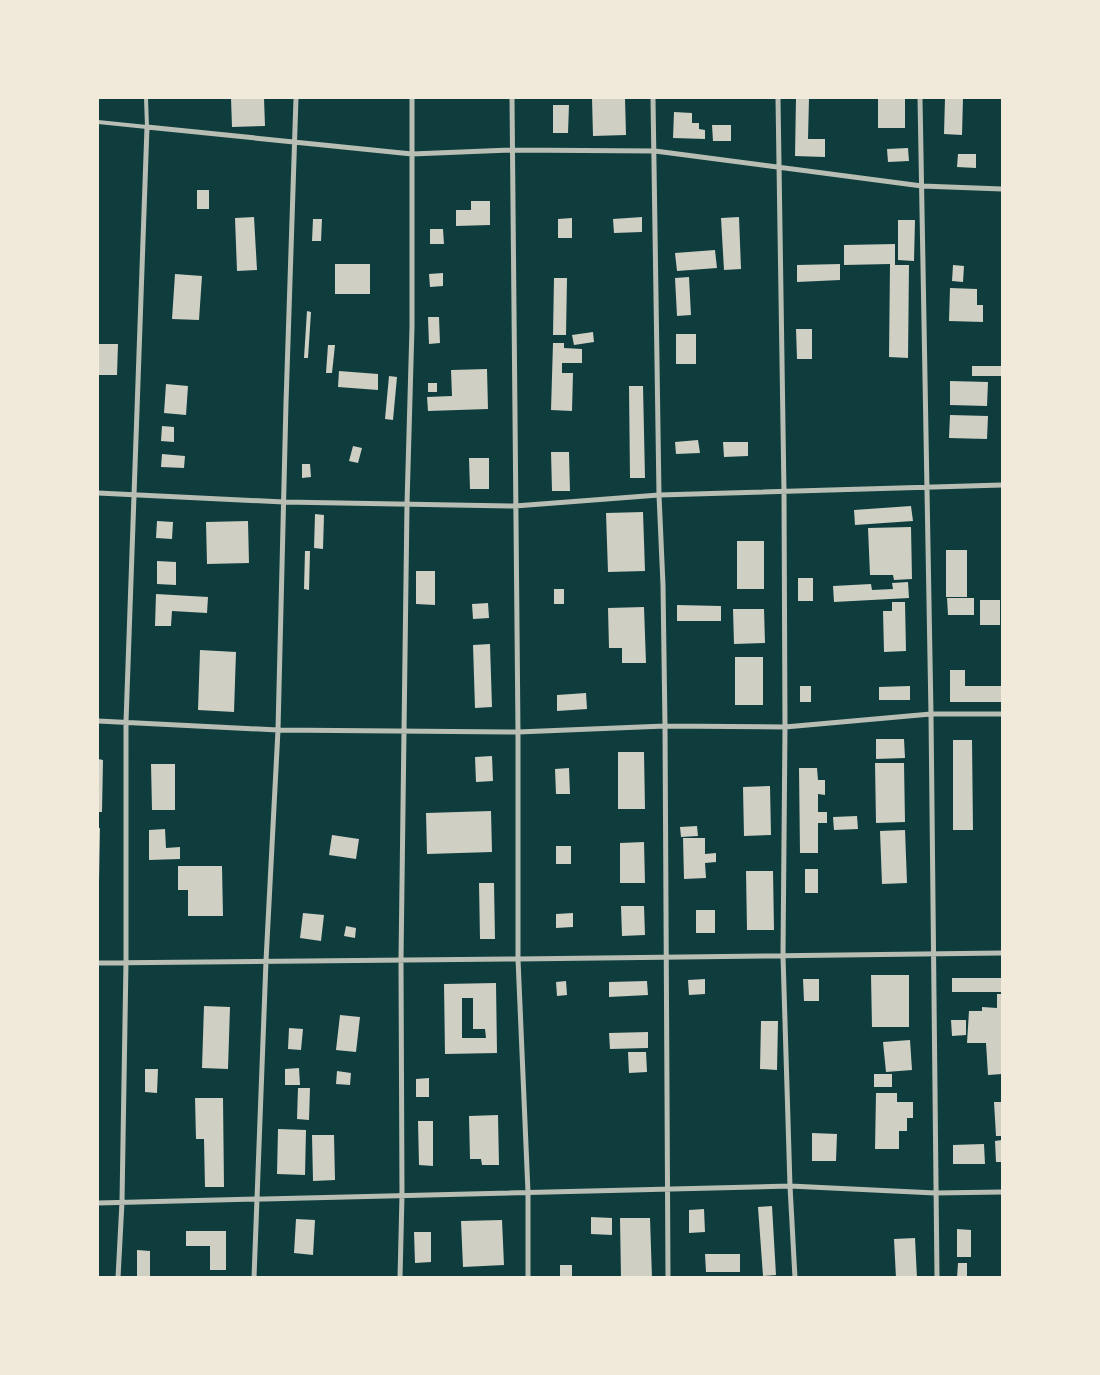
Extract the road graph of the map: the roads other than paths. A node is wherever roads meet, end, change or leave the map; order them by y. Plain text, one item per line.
1 (146, 98) edge
2 (296, 98) edge
3 (412, 98) edge
4 (512, 98) edge
5 (653, 98) edge
6 (778, 98) edge
7 (920, 98) edge
8 (98, 122) edge
9 (147, 126) junction
10 (295, 143) junction
11 (512, 150) junction
12 (655, 151) junction
13 (412, 154) junction
14 (779, 166) junction
15 (922, 186) junction
16 (1002, 189) edge
17 (1002, 485) edge
18 (927, 488) junction
19 (784, 492) junction
20 (98, 493) edge
21 (134, 495) junction
22 (659, 495) junction
23 (284, 502) junction
24 (407, 504) junction
25 (516, 506) junction
26 (931, 714) junction
27 (1002, 714) edge
28 (98, 721) edge
29 (126, 722) junction
30 (665, 726) junction
31 (785, 727) junction
32 (278, 730) junction
33 (404, 731) junction
34 (518, 732) junction
35 (1002, 953) edge
36 (933, 954) junction
37 (783, 956) junction
38 (666, 957) junction
39 (518, 959) junction
40 (401, 960) junction
41 (266, 961) junction
42 (126, 962) junction
43 (98, 963) edge
44 (790, 1186) junction
45 (668, 1189) junction
46 (528, 1192) junction
47 (1002, 1192) edge
48 (935, 1193) junction
49 (402, 1195) junction
50 (257, 1199) junction
51 (122, 1202) junction
52 (98, 1203) edge
53 (118, 1278) edge
54 (254, 1278) edge
55 (400, 1278) edge
56 (528, 1278) edge
57 (668, 1278) edge
58 (795, 1278) edge
59 (937, 1278) edge

1 - 9 lane
2 - 10 street
3 - 13 street
4 - 11 street
5 - 12 street
6 - 14 street
7 - 15 street
8 - 9 lane
9 - 10 street
9 - 21 street
10 - 13 street
10 - 23 street
11 - 12 street
11 - 13 street
11 - 25 street
12 - 14 street
12 - 22 street
13 - 24 street
14 - 15 street
14 - 19 street
15 - 16 street
15 - 18 street
17 - 18 street
18 - 19 street
18 - 26 street
19 - 22 street
19 - 31 street
20 - 21 street
21 - 23 street
21 - 29 street
22 - 25 street
22 - 30 street
23 - 24 street
23 - 32 street
24 - 25 street
24 - 33 street
25 - 34 street
26 - 27 street
26 - 31 street
26 - 36 street
28 - 29 street
29 - 32 street
29 - 42 street
30 - 31 street
30 - 34 street
30 - 38 street
31 - 37 street
32 - 33 street
32 - 41 street
33 - 34 street
33 - 40 street
34 - 39 street
35 - 36 street
36 - 37 street
36 - 48 street
37 - 38 street
37 - 44 street
38 - 39 street
38 - 45 street
39 - 40 street
39 - 46 street
40 - 41 street
40 - 49 street
41 - 42 street
41 - 50 street
42 - 43 street
42 - 51 street
44 - 45 street
44 - 48 street
44 - 58 street
45 - 46 street
45 - 57 street
46 - 49 street
46 - 56 street
47 - 48 street
48 - 59 street
49 - 50 street
49 - 55 street
50 - 51 street
50 - 54 street
51 - 52 street
51 - 53 street

